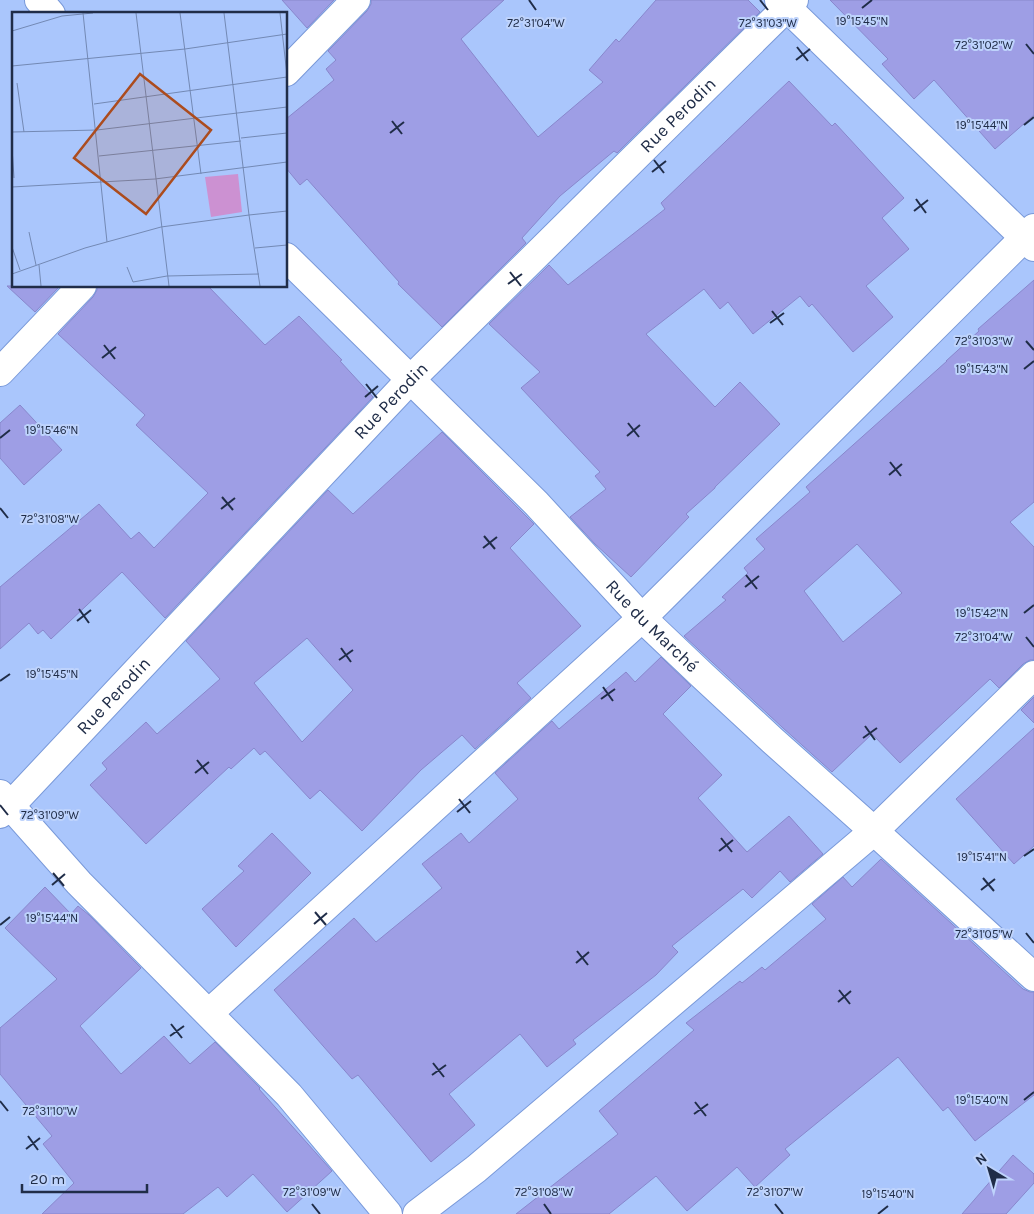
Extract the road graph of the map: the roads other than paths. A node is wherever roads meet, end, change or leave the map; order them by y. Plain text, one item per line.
1 (38, 0) edge
2 (356, 0) edge
3 (787, 2) edge
4 (50, 12) edge
5 (288, 70) edge
6 (1031, 237) edge
7 (288, 259) edge
8 (80, 288) edge
9 (0, 372) edge
10 (410, 380) junction
11 (642, 618) junction
12 (1034, 675) edge
13 (4, 804) edge
14 (874, 831) junction
15 (1034, 977) edge
16 (209, 1013) junction
17 (388, 1214) edge
18 (417, 1214) edge

1 - 4 street
2 - 5 street
3 - 6 street
3 - 10 street, Rue Perodin
6 - 11 street
7 - 10 street, Rue du Marché
8 - 9 street
10 - 11 street, Rue du Marché
10 - 13 street, Rue Perodin
11 - 14 street, Rue du Marché
11 - 16 street
12 - 14 street
13 - 16 street
14 - 15 street, Rue du Marché
14 - 18 street
16 - 17 street

